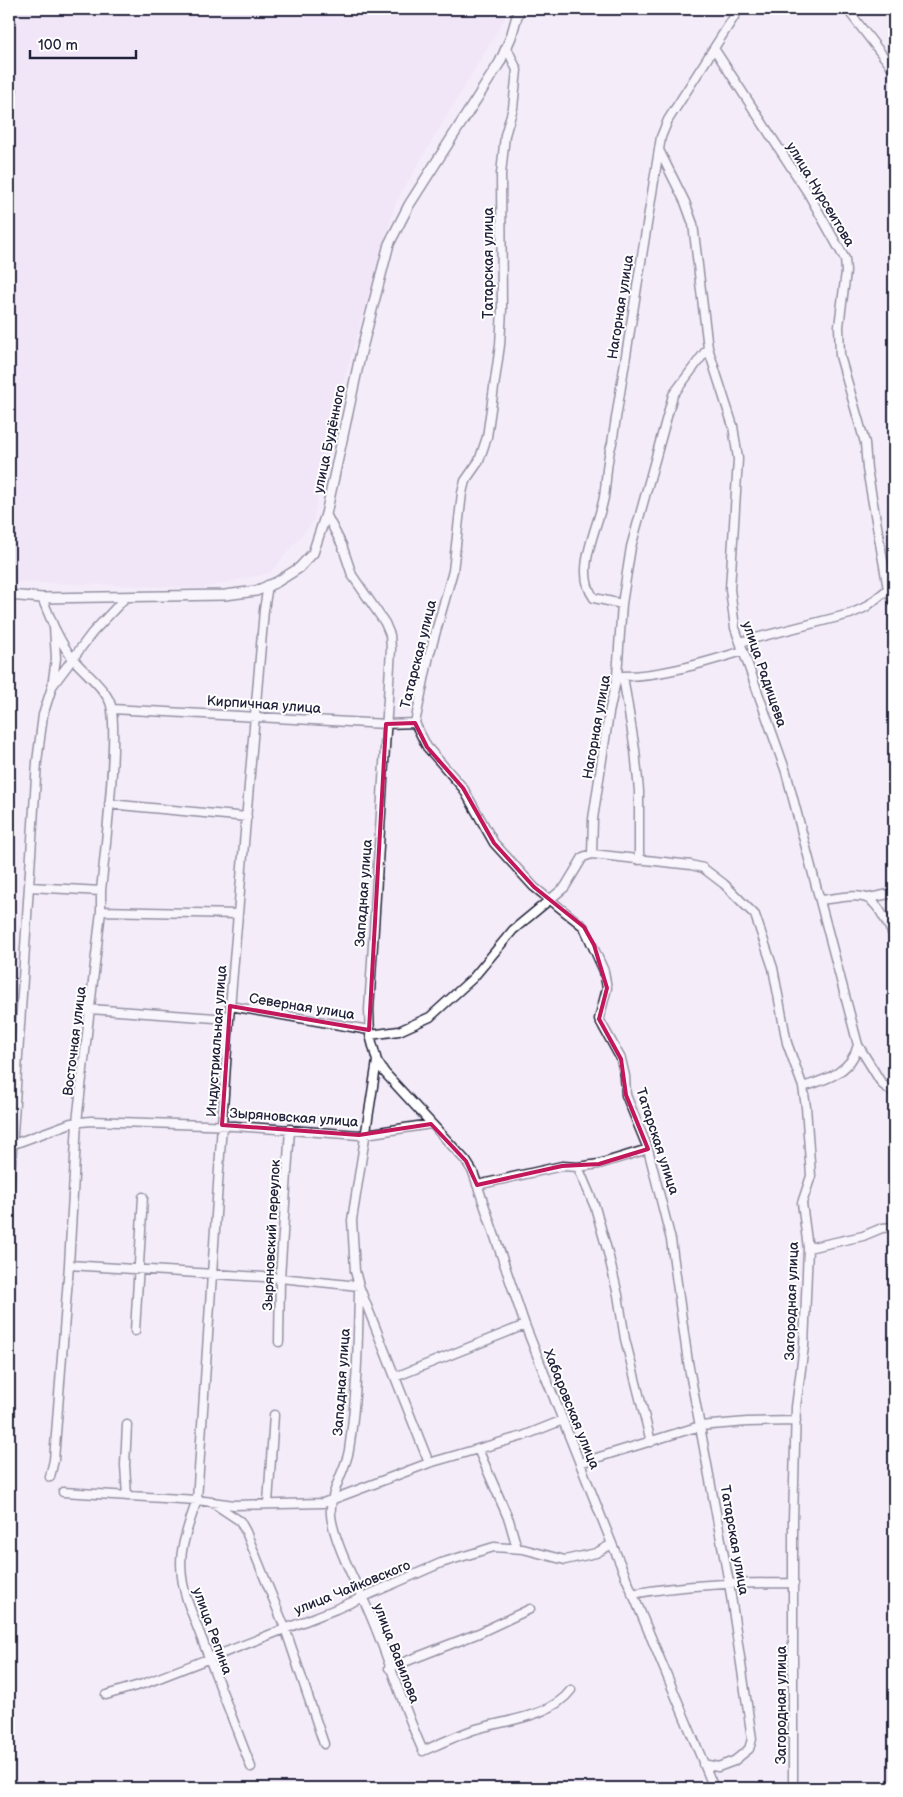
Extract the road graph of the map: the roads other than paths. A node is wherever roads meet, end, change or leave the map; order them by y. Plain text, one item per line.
1 (519, 9) edge
2 (739, 9) edge
3 (847, 9) edge
4 (507, 48) junction
5 (715, 50) junction
6 (894, 70) edge
7 (659, 150) junction
8 (708, 348) junction
9 (326, 514) junction
10 (268, 585) junction
11 (888, 589) junction
12 (9, 595) edge
13 (126, 597) junction
14 (42, 598) junction
15 (894, 603) edge
16 (622, 604) junction
17 (54, 627) junction
18 (740, 642) junction
19 (743, 651) junction
20 (74, 660) junction
21 (620, 676) junction
22 (52, 687) junction
23 (112, 709) junction
24 (255, 715) junction
25 (415, 723) junction
26 (386, 724) junction
27 (109, 804) junction
28 (247, 817) junction
29 (592, 854) junction
30 (639, 860) junction
31 (30, 887) junction
32 (100, 891) junction
33 (894, 893) edge
34 (869, 898) junction
35 (550, 900) junction
36 (821, 900) junction
37 (101, 911) junction
38 (238, 914) junction
39 (894, 936) edge
40 (230, 1006) junction
41 (90, 1009) junction
42 (229, 1019) junction
43 (369, 1032) junction
44 (858, 1045) junction
45 (377, 1061) junction
46 (803, 1087) junction
47 (894, 1093) edge
48 (77, 1122) junction
49 (431, 1124) junction
50 (222, 1126) junction
51 (290, 1129) junction
52 (367, 1134) junction
53 (11, 1145) edge
54 (648, 1148) junction
55 (578, 1167) junction
56 (478, 1184) junction
57 (9, 1195) edge
58 (143, 1196) dead end
59 (894, 1227) edge
60 (808, 1248) junction
61 (69, 1265) junction
62 (138, 1269) junction
63 (212, 1274) junction
64 (280, 1278) junction
65 (359, 1286) junction
66 (525, 1325) junction
67 (134, 1331) dead end
68 (278, 1342) dead end
69 (395, 1377) junction
70 (274, 1416) dead end
71 (563, 1420) junction
72 (796, 1421) junction
73 (127, 1425) dead end
74 (700, 1426) junction
75 (651, 1442) junction
76 (478, 1449) junction
77 (429, 1463) junction
78 (580, 1463) junction
79 (50, 1477) dead end
80 (62, 1492) dead end
81 (127, 1496) junction
82 (197, 1500) junction
83 (213, 1503) junction
84 (268, 1503) junction
85 (332, 1504) junction
86 (612, 1544) junction
87 (517, 1548) junction
88 (794, 1582) junction
89 (729, 1583) junction
90 (632, 1594) junction
91 (362, 1597) junction
92 (530, 1609) dead end
93 (284, 1628) junction
94 (209, 1657) junction
95 (389, 1668) junction
96 (571, 1690) dead end
97 (106, 1695) dead end
98 (324, 1744) dead end
99 (703, 1764) junction
100 (251, 1767) dead end
101 (714, 1788) edge
102 (793, 1788) edge

1 - 4 street
2 - 5 street, Нагорная улица
3 - 6 street
4 - 9 street, улица Будённого
4 - 25 street, Татарская улица
5 - 7 street, Нагорная улица
5 - 11 street, улица Нурсеитова
7 - 8 street, улица Радищева
7 - 16 street, Нагорная улица
8 - 16 street, Нагорная улица
8 - 18 street, улица Радищева
9 - 10 street, улица Будённого
9 - 26 street, Западная улица
10 - 13 street, улица Будённого
10 - 24 street, Индустриальная улица
11 - 15 street, улица Нурсеитова
11 - 18 street
12 - 14 street, улица Будённого
13 - 14 street, улица Будённого
13 - 20 street
14 - 17 street
16 - 21 street, Нагорная улица
17 - 20 street
17 - 22 street
18 - 19 street, улица Радищева
19 - 21 street
19 - 36 street, улица Радищева
20 - 22 street
20 - 23 street
21 - 29 street, Нагорная улица
21 - 30 street
22 - 31 street
23 - 24 street, Кирпичная улица
23 - 27 street, Восточная улица
24 - 26 street, Кирпичная улица
24 - 28 street, Индустриальная улица
25 - 26 street, Кирпичная улица
25 - 35 street, Татарская улица
26 - 43 street, Западная улица
27 - 28 street
27 - 32 street, Восточная улица
28 - 38 street, Индустриальная улица
29 - 30 street, Загородная улица
29 - 35 street, Северная улица
30 - 46 street, Загородная улица
31 - 32 street
31 - 53 street
32 - 37 street, Восточная улица
33 - 34 street
34 - 36 street
34 - 39 street
35 - 43 street, Северная улица
35 - 54 street, Татарская улица
36 - 44 street, улица Радищева
37 - 38 street
37 - 41 street, Восточная улица
38 - 40 street, Индустриальная улица
40 - 42 street, Индустриальная улица
40 - 43 street, Северная улица
41 - 42 street
41 - 48 street, Восточная улица
42 - 50 street, Индустриальная улица
43 - 45 street, Западная улица
44 - 46 street
44 - 47 street, улица Радищева
45 - 49 street, Хабаровская улица
45 - 52 street, Западная улица
46 - 60 street, Загородная улица
48 - 50 street, Зыряновская улица
48 - 53 street, Зыряновская улица
48 - 61 street, Восточная улица
49 - 52 street, Зыряновская улица
49 - 56 street, Хабаровская улица
50 - 51 street, Зыряновская улица
50 - 63 street, Индустриальная улица
51 - 52 street, Зыряновская улица
51 - 64 street, Зыряновский переулок
52 - 65 street, Западная улица
53 - 57 street
54 - 55 street
54 - 74 street, Татарская улица
55 - 56 street
55 - 75 street
56 - 66 street, Хабаровская улица
58 - 62 street
59 - 60 street
60 - 72 street, Загородная улица
61 - 62 street
61 - 79 street, Восточная улица
62 - 63 street
62 - 67 street
63 - 64 street
63 - 82 street, Индустриальная улица
64 - 65 street
64 - 68 street, Зыряновский переулок
65 - 69 street, Западная улица
65 - 85 street, Западная улица
66 - 69 street
66 - 71 street, Хабаровская улица
69 - 77 street, Западная улица
70 - 84 street
71 - 76 street
71 - 78 street, Хабаровская улица
72 - 74 street
72 - 88 street, Загородная улица
73 - 81 street
74 - 75 street
74 - 89 street, Татарская улица
75 - 78 street
76 - 77 street
76 - 87 street
77 - 85 street
78 - 86 street, Хабаровская улица
80 - 81 street
81 - 82 street
82 - 83 street
82 - 94 street, улица Репина
83 - 84 street
83 - 93 street
84 - 85 street
85 - 91 street, улица Вавилова
86 - 87 street, улица Чайковского
86 - 90 street, Хабаровская улица
87 - 91 street, улица Чайковского
88 - 89 street
88 - 102 street, Загородная улица
89 - 90 street
89 - 99 street, Татарская улица
90 - 99 street, Хабаровская улица
91 - 93 street, улица Чайковского
91 - 95 street, улица Вавилова
92 - 95 street
93 - 94 street, улица Чайковского
93 - 98 street
94 - 97 street, улица Чайковского
94 - 100 street, улица Репина
95 - 96 street, улица Вавилова
99 - 101 street, Хабаровская улица

